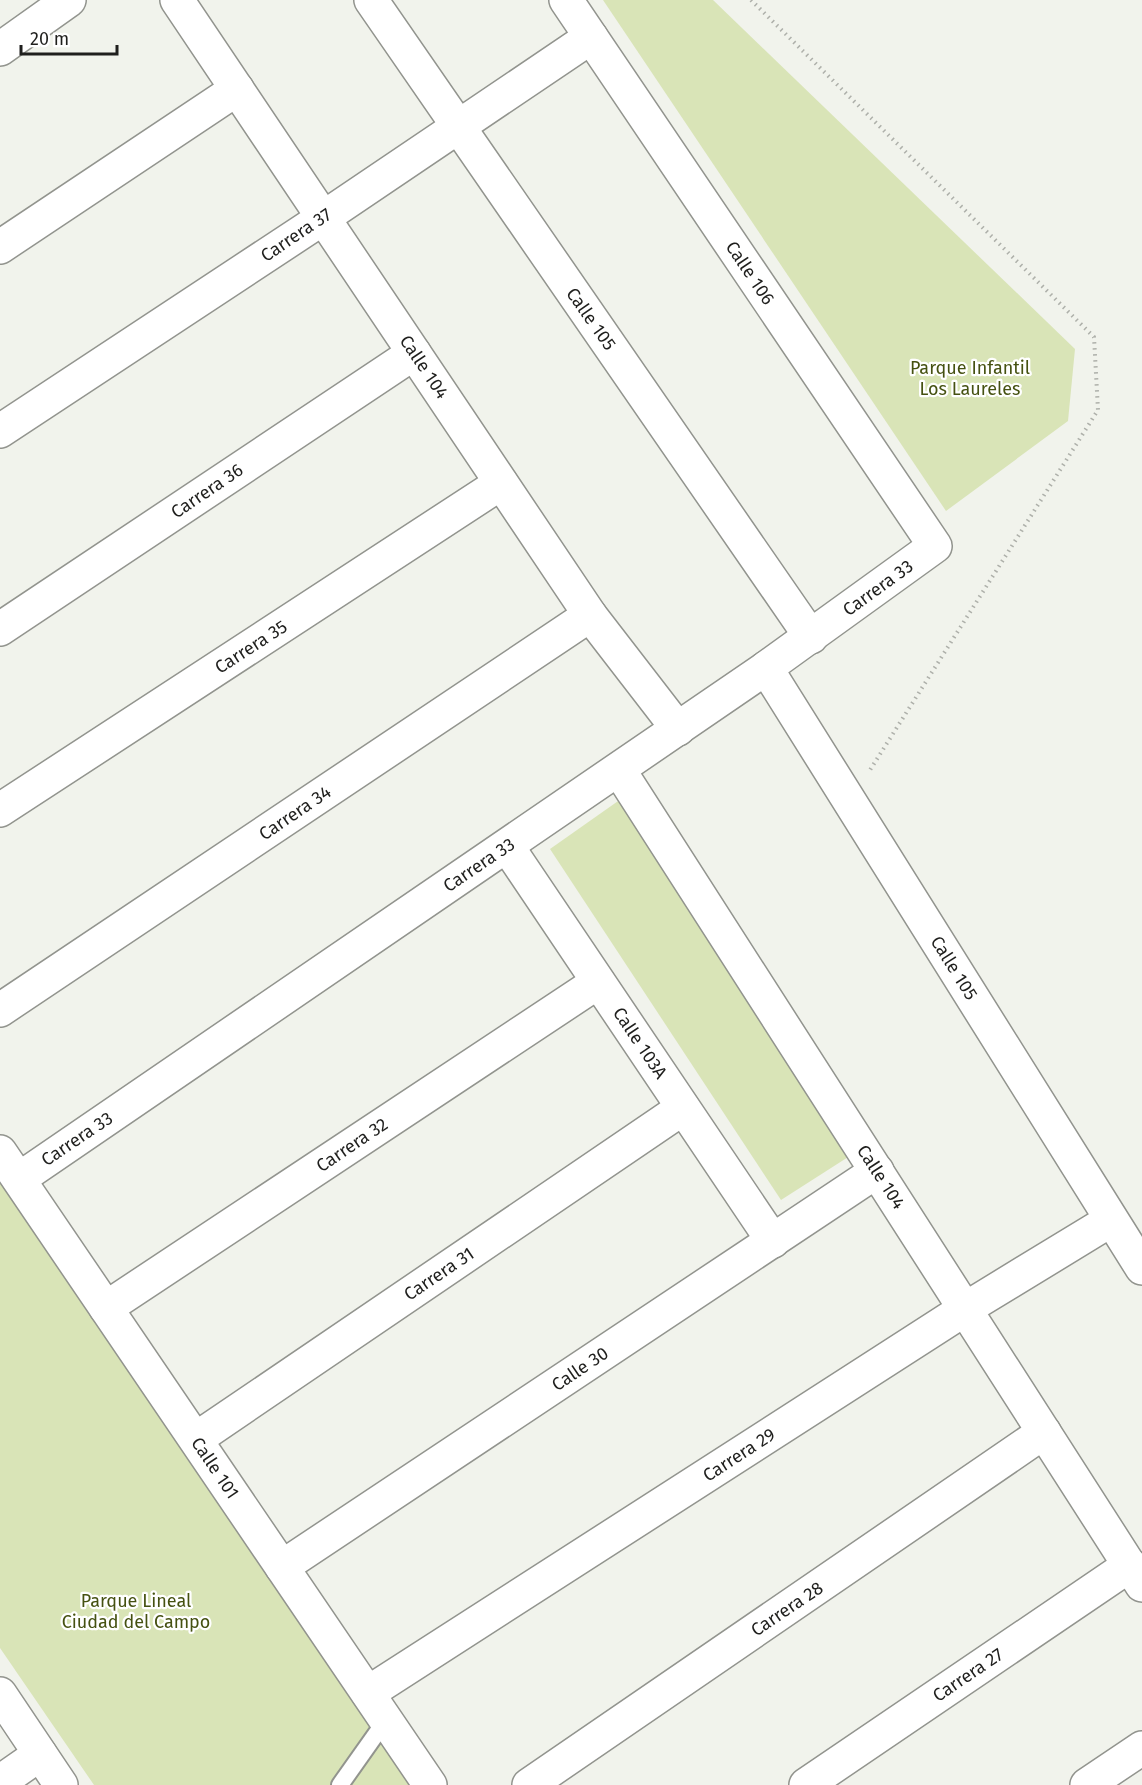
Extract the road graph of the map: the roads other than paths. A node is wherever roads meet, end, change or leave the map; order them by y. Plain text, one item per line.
1 (69, 0) edge
2 (177, 0) edge
3 (371, 0) edge
4 (566, 0) edge
5 (591, 37) junction
6 (0, 49) edge
7 (237, 89) junction
8 (458, 128) junction
9 (323, 218) junction
10 (0, 248) edge
11 (414, 353) junction
12 (0, 431) edge
13 (501, 483) junction
14 (935, 546) joint
15 (590, 615) junction
16 (0, 629) edge
17 (811, 637) junction
18 (766, 668) junction
19 (678, 729) junction
20 (619, 770) junction
21 (0, 810) edge
22 (507, 846) junction
23 (598, 981) junction
24 (0, 1010) edge
25 (683, 1108) junction
26 (0, 1152) edge
27 (877, 1171) junction
28 (19, 1179) junction
29 (1112, 1220) junction
30 (773, 1240) junction
31 (1142, 1268) edge
32 (106, 1308) junction
33 (965, 1309) junction
34 (1044, 1432) junction
35 (196, 1439) junction
36 (282, 1567) junction
37 (1136, 1575) edge
38 (0, 1694) edge
39 (377, 1707) junction
40 (1142, 1748) edge
41 (40, 1754) junction
42 (0, 1782) edge
43 (61, 1785) edge
44 (340, 1785) edge
45 (430, 1785) edge
46 (529, 1785) edge
47 (806, 1785) edge
48 (1087, 1785) edge

1 - 6 street
2 - 7 street, Calle 104
3 - 8 street, Calle 105
4 - 5 street, Calle 106
5 - 8 street, Carrera 37
5 - 14 street, Calle 106
7 - 9 street, Calle 104
7 - 10 street
8 - 9 street, Carrera 37
8 - 17 street, Calle 105
9 - 11 street, Calle 104
9 - 12 street, Carrera 37
11 - 13 street, Calle 104
11 - 16 street, Carrera 36
13 - 15 street, Calle 104
13 - 21 street, Carrera 35
14 - 17 street, Carrera 33
15 - 19 street, Calle 104
15 - 24 street, Carrera 34
17 - 18 street, Carrera 33
18 - 19 street, Carrera 33
18 - 29 street, Calle 105
19 - 20 street, Carrera 33
20 - 22 street, Carrera 33
20 - 27 street, Calle 104
22 - 23 street, Calle 103A
22 - 28 street, Carrera 33
23 - 25 street, Calle 103A
23 - 32 street, Carrera 32
25 - 30 street, Calle 103A
25 - 35 street, Carrera 31
26 - 28 street, Calle 101
27 - 30 street, Calle 30
27 - 33 street, Calle 104
28 - 32 street, Calle 101
29 - 31 street, Calle 105
29 - 33 street, Carrera 29
30 - 36 street, Calle 30
32 - 35 street, Calle 101
33 - 34 street, Calle 104
33 - 39 street, Carrera 29
34 - 37 street, Calle 104
34 - 46 street, Carrera 28
35 - 36 street, Calle 101
36 - 39 street, Calle 101
37 - 47 street, Carrera 27
38 - 41 street
39 - 44 lane
39 - 45 street, Calle 101
40 - 48 street
41 - 42 street
41 - 43 street

